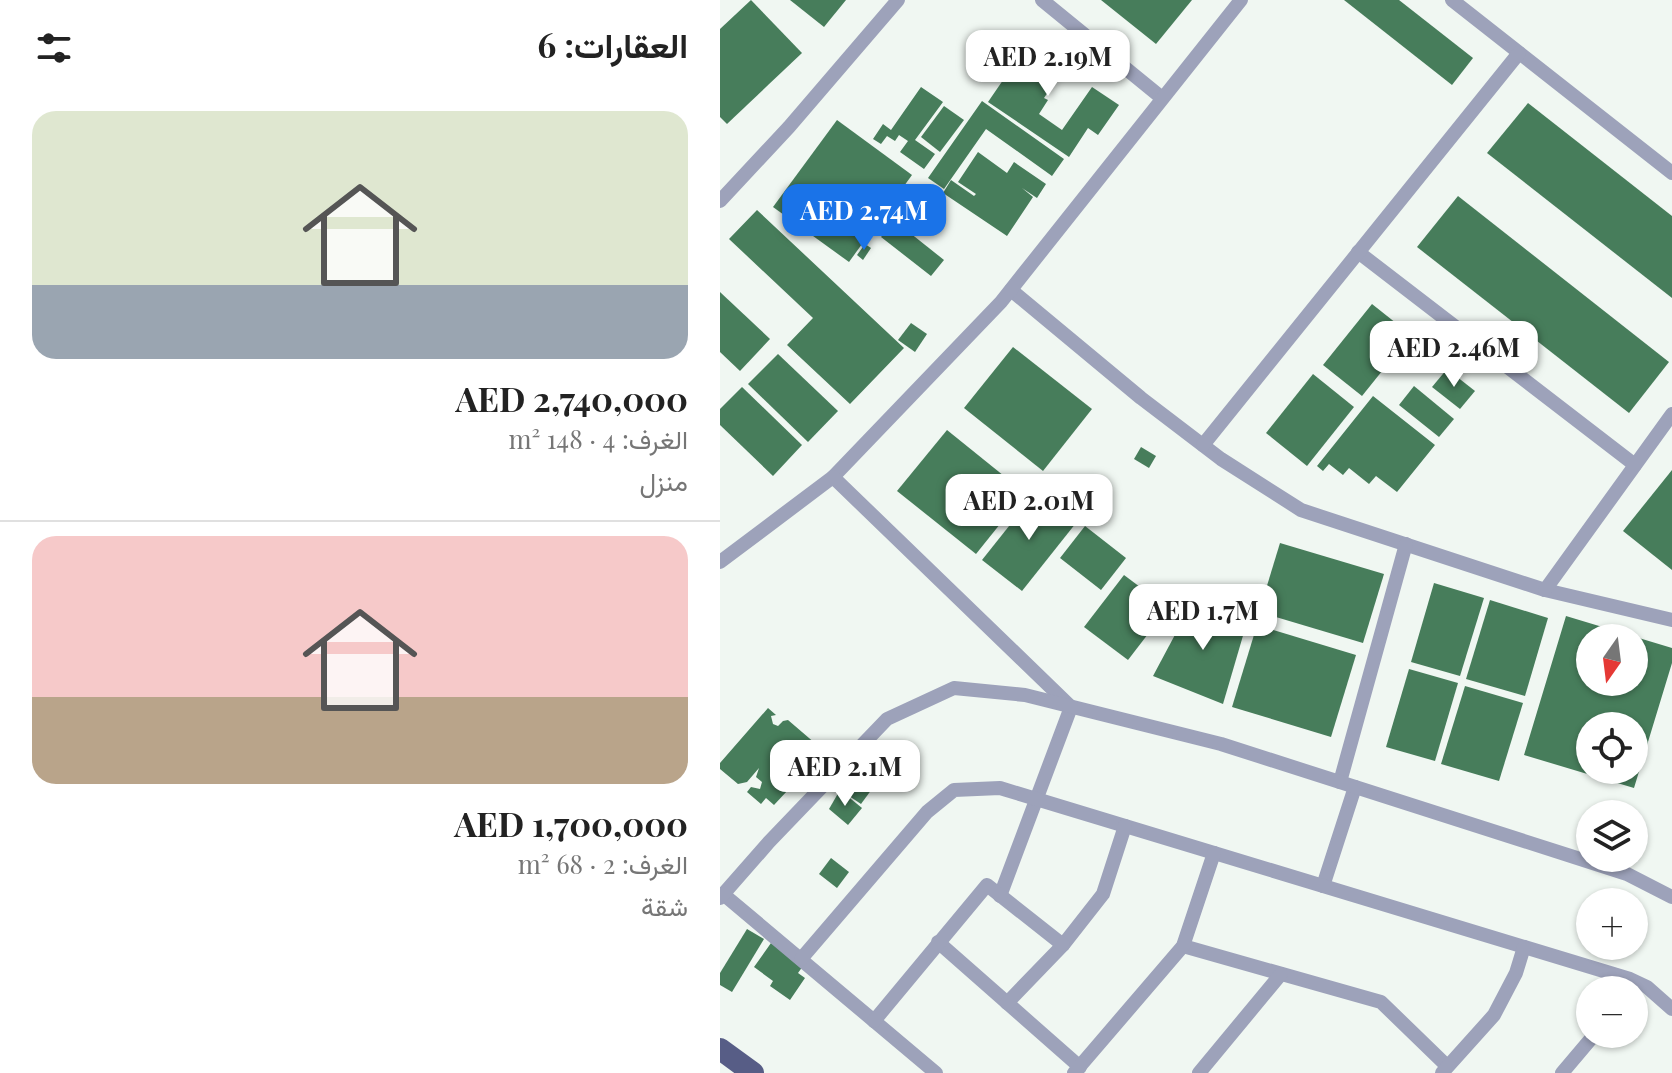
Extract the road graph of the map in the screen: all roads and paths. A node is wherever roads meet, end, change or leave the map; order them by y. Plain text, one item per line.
1 (898, 0) edge
2 (1042, 0) edge
3 (1241, 0) edge
4 (1452, 0) edge
5 (1519, 53) junction
6 (1162, 98) junction
7 (1672, 173) edge
8 (720, 201) edge
9 (1358, 252) junction
10 (1011, 290) junction
11 (1672, 414) edge
12 (1203, 445) junction
13 (1635, 465) junction
14 (833, 477) junction
15 (1406, 544) junction
16 (720, 562) edge
17 (1545, 590) junction
18 (1672, 620) edge
19 (1071, 707) junction
20 (1347, 784) junction
21 (1037, 799) junction
22 (1125, 826) junction
23 (1214, 853) junction
24 (1323, 886) junction
25 (722, 896) edge
26 (1000, 896) junction
27 (1671, 896) edge
28 (938, 942) junction
29 (1063, 945) junction
30 (1183, 946) junction
31 (1524, 947) junction
32 (801, 959) junction
33 (1281, 974) junction
34 (1606, 976) edge
35 (1648, 988) edge
36 (1007, 1003) junction
37 (1672, 1009) edge
38 (874, 1021) junction
39 (1583, 1048) edge
40 (720, 1049) edge
41 (1077, 1070) edge
42 (1444, 1070) edge
43 (753, 1073) edge
44 (936, 1073) edge
45 (1199, 1073) edge
46 (1562, 1073) edge

1 - 8 street
2 - 6 street
3 - 6 street
4 - 5 street
5 - 7 street
5 - 9 street
6 - 10 street
9 - 12 street
9 - 13 street
10 - 12 street
10 - 14 street
11 - 13 street
12 - 15 street
13 - 17 street
14 - 16 street
14 - 19 street
15 - 17 street
15 - 20 street
17 - 18 street
19 - 20 street
19 - 21 street
19 - 25 street
20 - 24 street
20 - 27 street
21 - 22 street
21 - 26 street
21 - 32 street
22 - 23 street
22 - 29 street
23 - 24 street
23 - 30 street
24 - 31 street
25 - 32 street
26 - 28 street
26 - 29 street
28 - 36 street
28 - 38 street
29 - 36 street
30 - 33 street
30 - 41 street
31 - 34 street
31 - 42 street
32 - 38 street
33 - 42 street
33 - 45 street
35 - 37 street
36 - 41 street
38 - 44 street
39 - 46 street
40 - 43 main road

